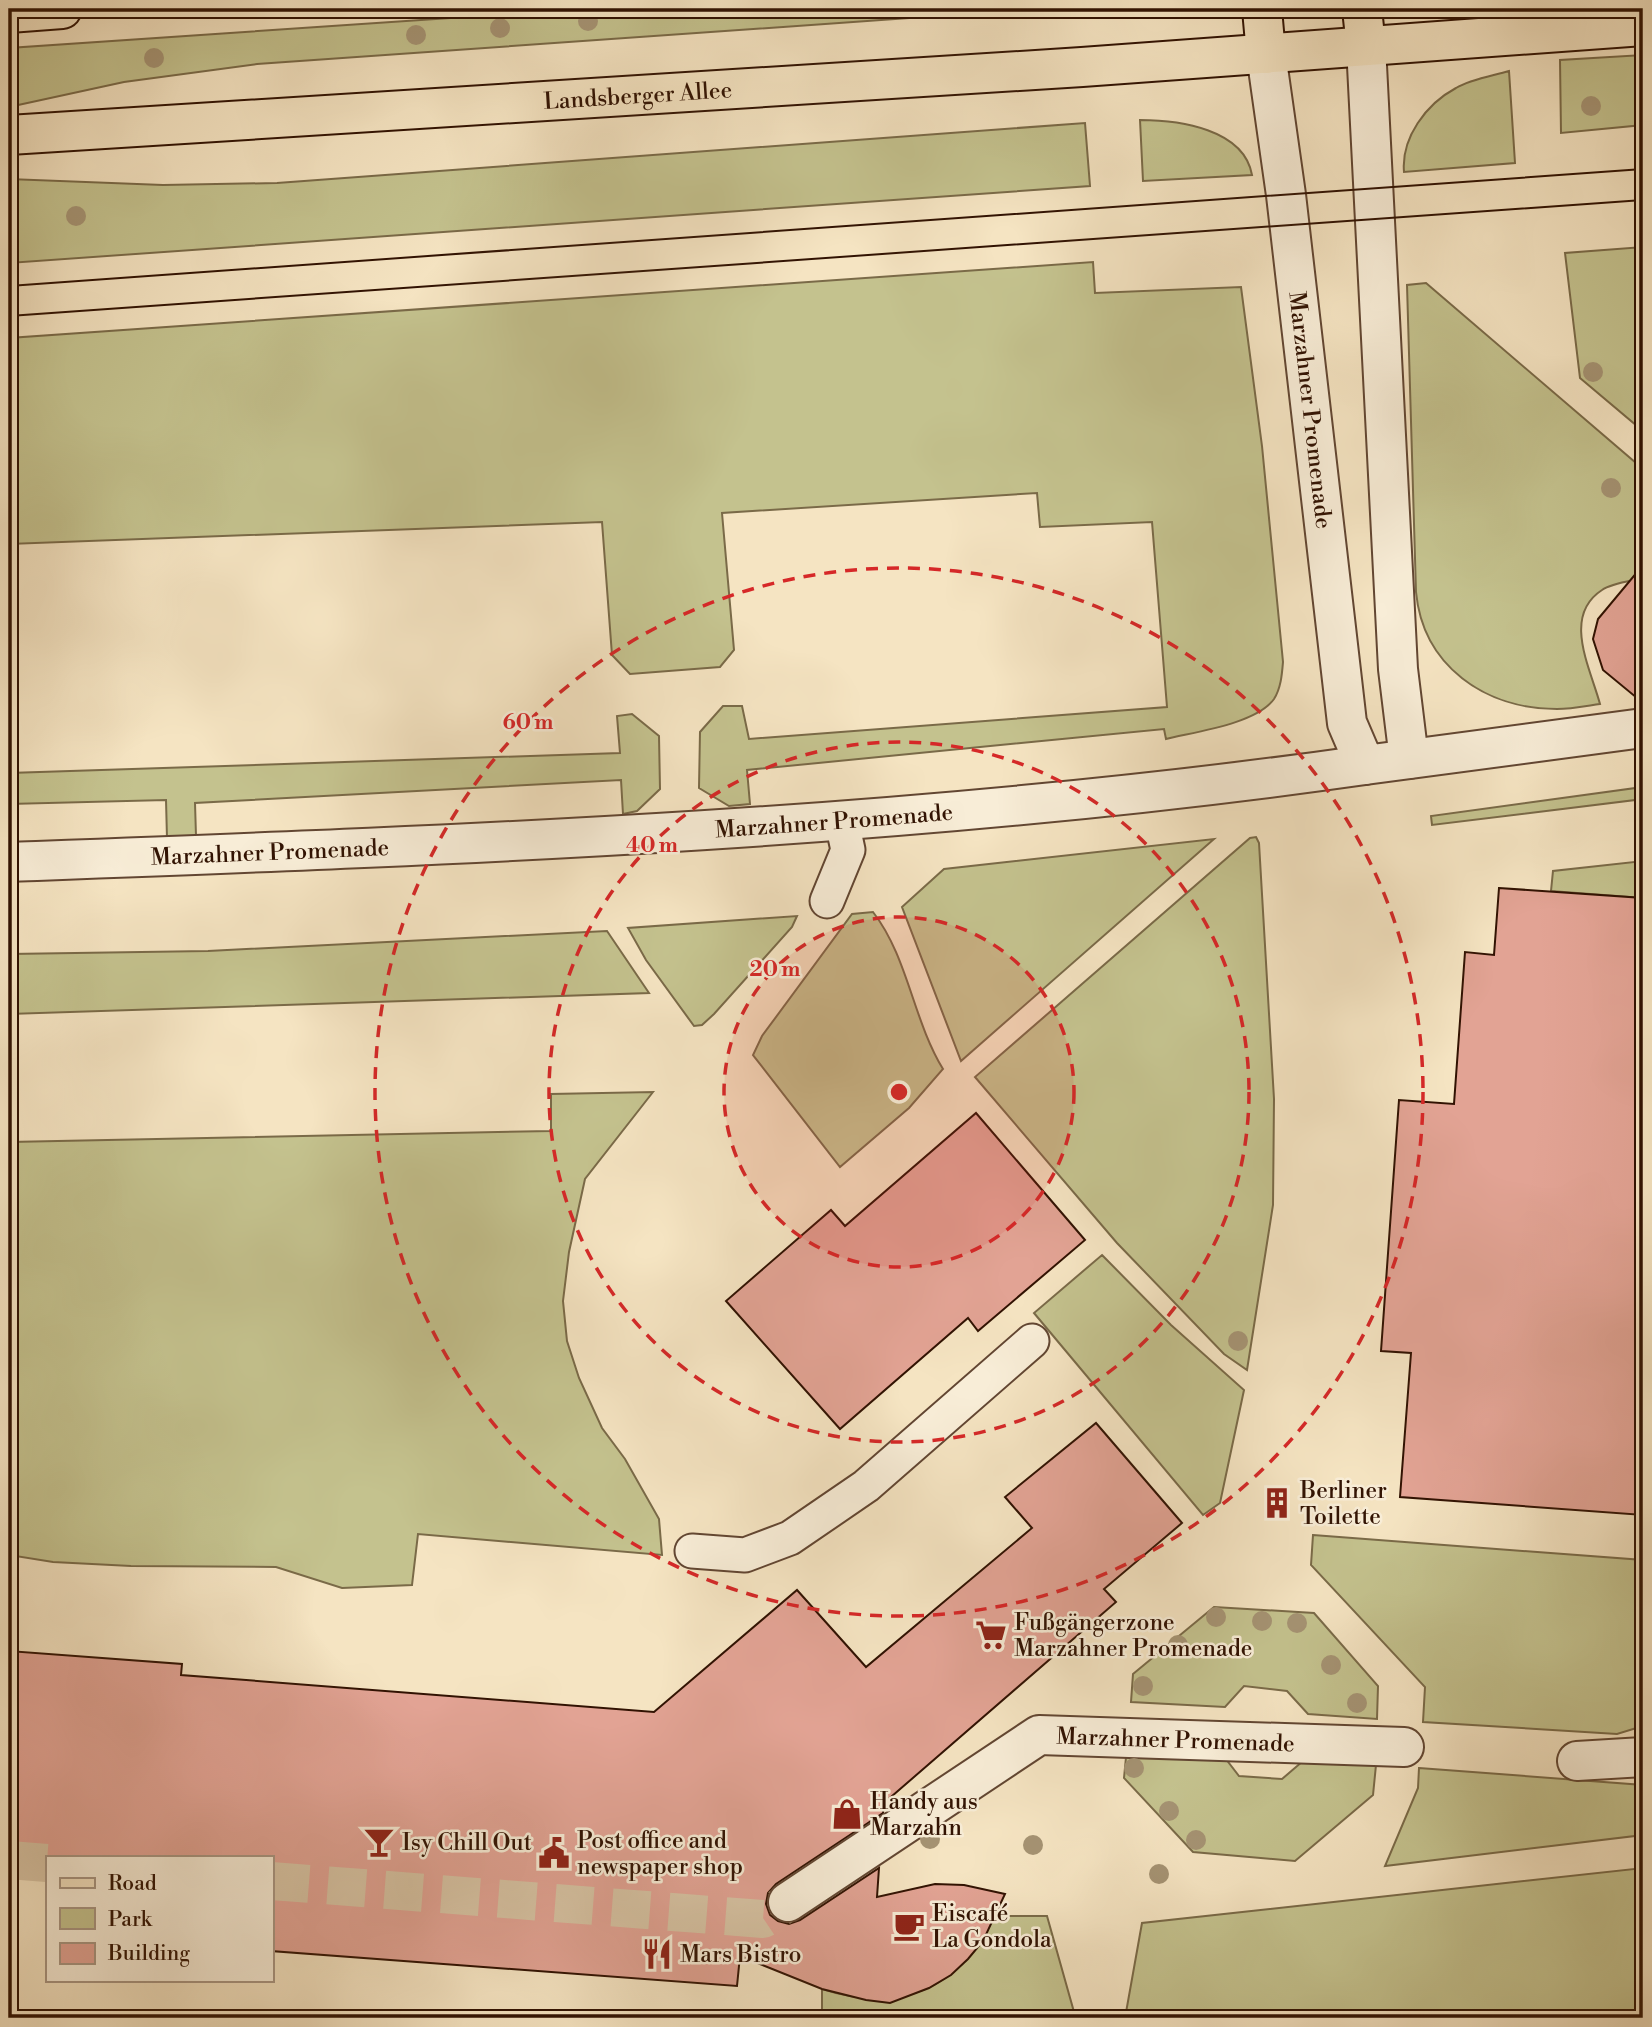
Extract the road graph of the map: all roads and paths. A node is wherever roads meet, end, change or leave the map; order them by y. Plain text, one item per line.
1 (62, 9) edge
2 (1262, 9) edge
3 (1363, 9) edge
4 (9, 13) edge
5 (1643, 26) edge
6 (1366, 46) junction
7 (1266, 54) junction
8 (9, 135) edge
9 (1643, 728) edge
10 (1409, 759) junction
11 (1365, 765) junction
12 (842, 822) junction
13 (9, 862) edge
14 (828, 901) dead end
15 (1032, 1341) dead end
16 (692, 1551) dead end
17 (1404, 1747) dead end
18 (1643, 1757) edge
19 (1577, 1761) dead end
20 (788, 1902) tunnel mouth

1 - 4 main road
2 - 7 main road
3 - 6 main road
5 - 6 main road, Landsberger Allee
6 - 7 main road, Landsberger Allee
6 - 10 street
7 - 8 main road, Landsberger Allee
7 - 11 street, Marzahner Promenade
9 - 10 street, Marzahner Promenade
10 - 11 street, Marzahner Promenade
11 - 12 street, Marzahner Promenade
12 - 13 street, Marzahner Promenade
12 - 14 lane
15 - 16 lane
17 - 20 street, Marzahner Promenade
18 - 19 street

